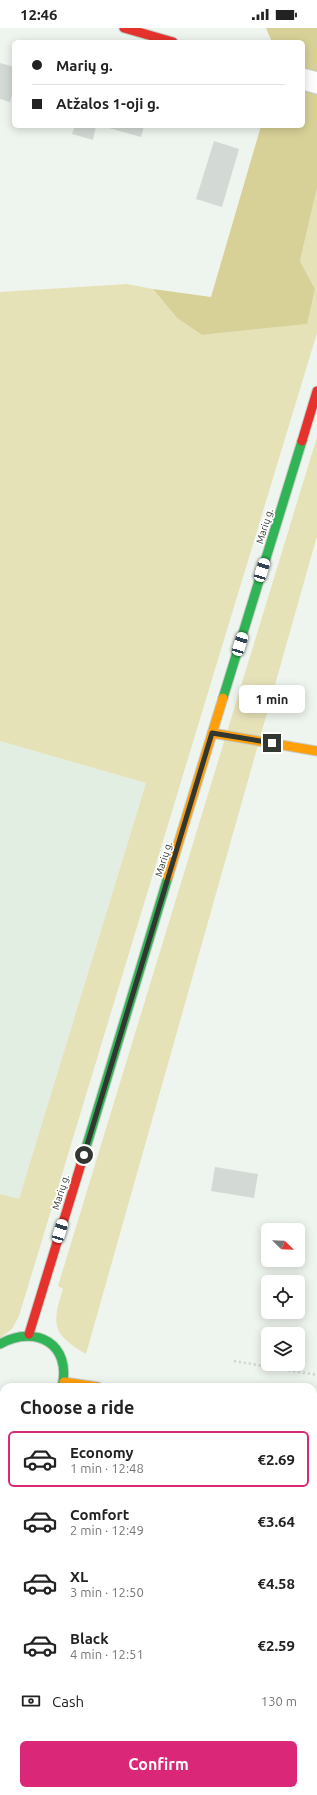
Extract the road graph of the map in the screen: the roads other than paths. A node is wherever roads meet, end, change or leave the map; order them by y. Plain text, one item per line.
1 (124, 28) edge
2 (166, 40) edge
3 (305, 80) edge
4 (317, 83) edge
5 (317, 391) edge
6 (212, 733) junction
7 (317, 751) edge
8 (29, 1334) junction
9 (0, 1344) edge
10 (63, 1383) edge

1 - 2 street
3 - 4 street
5 - 6 street, Marių g.
6 - 7 street
6 - 8 street, Marių g.
8 - 9 street
8 - 10 street

